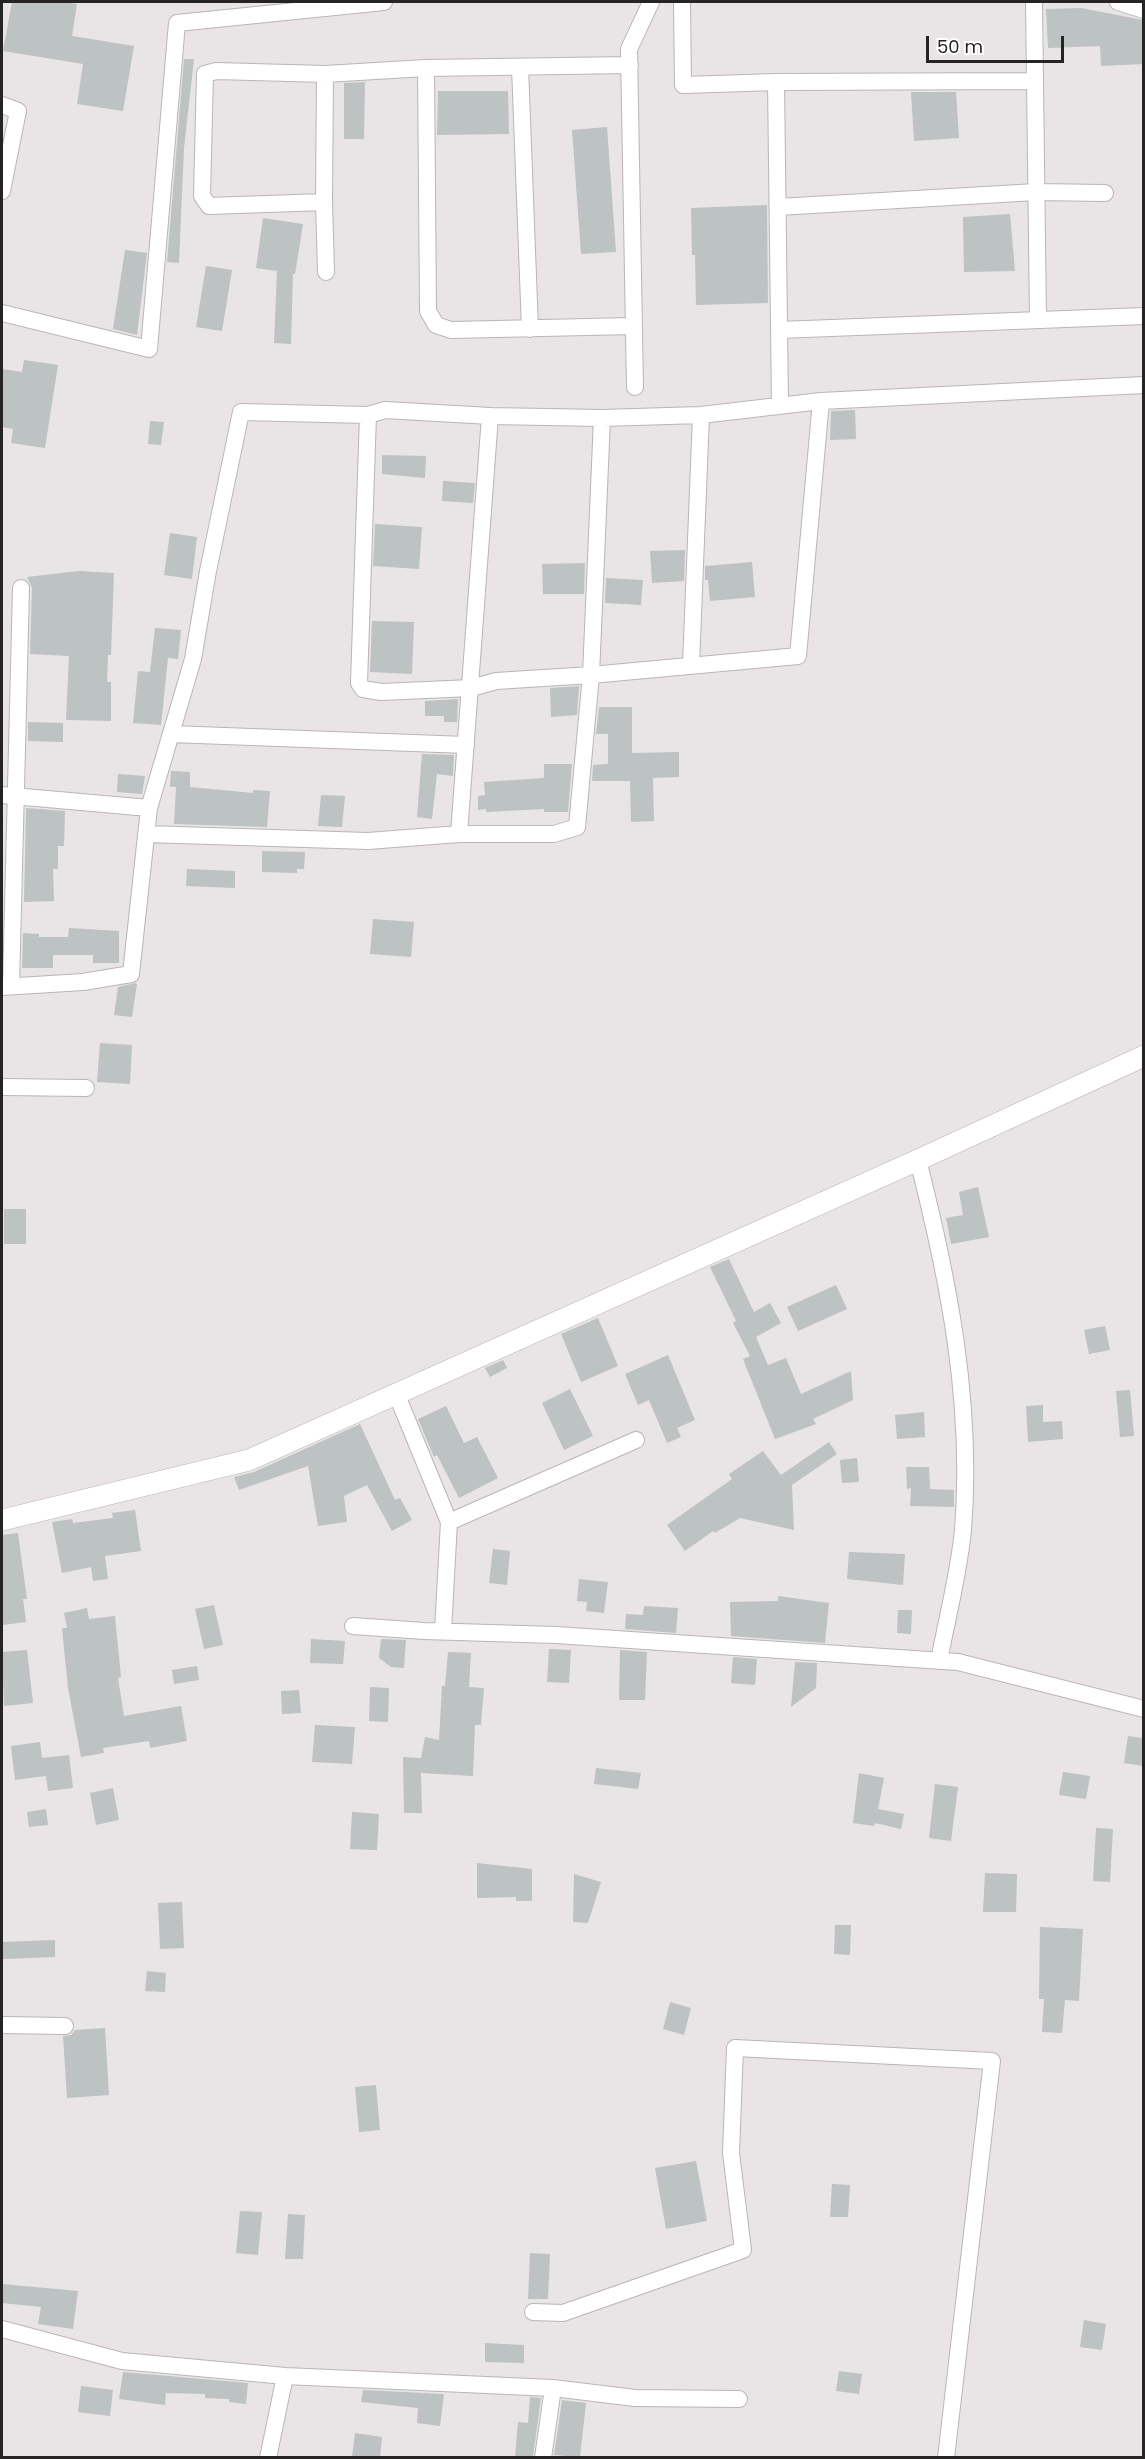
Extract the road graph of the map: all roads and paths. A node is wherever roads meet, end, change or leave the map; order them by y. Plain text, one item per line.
1 (384, 2) edge
2 (651, 2) edge
3 (682, 2) edge
4 (1034, 2) edge
5 (1118, 2) edge
6 (1143, 10) edge
7 (630, 65) junction
8 (520, 67) junction
9 (426, 68) junction
10 (325, 74) junction
11 (1035, 81) junction
12 (776, 82) junction
13 (2, 105) edge
14 (2, 191) edge
15 (1036, 192) junction
16 (1105, 193) dead end
17 (324, 202) junction
18 (777, 207) junction
19 (326, 272) dead end
20 (2, 312) edge
21 (1143, 316) edge
22 (1038, 320) junction
23 (633, 326) junction
24 (530, 329) junction
25 (779, 330) junction
26 (1143, 385) edge
27 (635, 387) dead end
28 (821, 401) junction
29 (780, 406) junction
30 (368, 415) junction
31 (701, 415) junction
32 (490, 416) junction
33 (602, 418) junction
34 (21, 588) dead end
35 (691, 665) junction
36 (591, 675) junction
37 (471, 688) junction
38 (171, 734) junction
39 (466, 745) junction
40 (8, 795) edge
41 (149, 808) junction
42 (146, 834) junction
43 (459, 834) junction
44 (6, 987) edge
45 (1143, 1056) edge
46 (2, 1087) edge
47 (86, 1088) dead end
48 (918, 1160) junction
49 (396, 1393) junction
50 (636, 1440) dead end
51 (2, 1520) edge
52 (449, 1522) junction
53 (353, 1626) dead end
54 (443, 1631) junction
55 (939, 1661) junction
56 (1143, 1709) edge
57 (2, 2025) edge
58 (65, 2026) dead end
59 (533, 2312) dead end
60 (2, 2329) edge
61 (285, 2376) junction
62 (553, 2388) junction
63 (739, 2399) dead end
64 (268, 2457) edge
65 (543, 2457) edge
66 (946, 2457) edge

1 - 20 street
2 - 7 street
3 - 12 street
4 - 11 street
5 - 6 street
7 - 8 street
7 - 23 street
8 - 9 street
8 - 24 street
9 - 10 street
9 - 24 street
10 - 17 street
10 - 17 street
11 - 12 street
11 - 15 street
12 - 18 street
13 - 14 street
15 - 16 street
15 - 18 street
15 - 22 street
17 - 19 street
18 - 25 street
21 - 22 street
22 - 25 street
23 - 24 street
23 - 27 street
25 - 29 street
26 - 28 street
28 - 29 street
28 - 35 street
29 - 31 street
30 - 32 street
30 - 37 street
30 - 38 street
31 - 33 street
31 - 35 street
32 - 33 street
32 - 37 street
33 - 36 street
34 - 40 street
35 - 36 street
36 - 37 street
36 - 43 street
37 - 39 street
38 - 39 street
38 - 41 street
39 - 43 street
40 - 41 street
40 - 44 street
41 - 42 street
42 - 43 street
42 - 44 street
45 - 48 street
46 - 47 street
48 - 49 street
48 - 55 street
49 - 51 street
49 - 52 street
50 - 52 street
52 - 54 street
53 - 54 street
54 - 55 street
55 - 56 street
57 - 58 street
59 - 66 street
60 - 61 street
61 - 62 street
61 - 64 street
62 - 63 street
62 - 65 street

